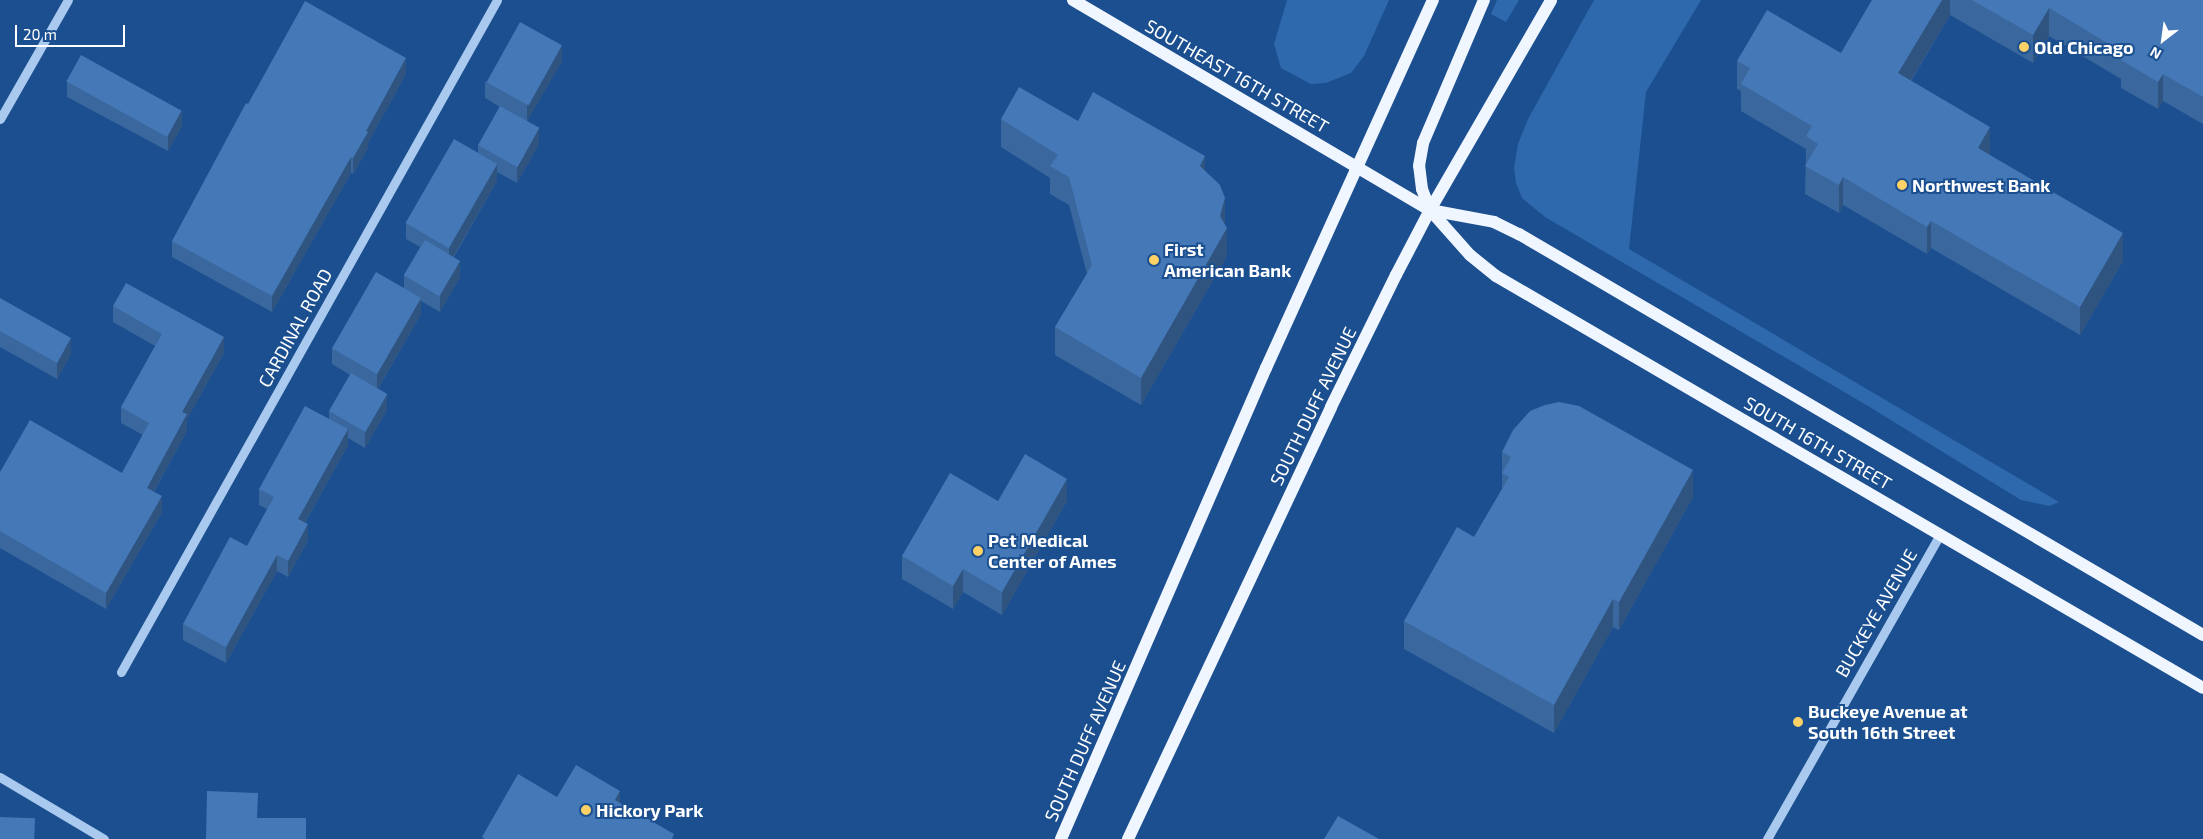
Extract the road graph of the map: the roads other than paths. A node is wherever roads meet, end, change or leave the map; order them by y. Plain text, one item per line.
1 (68, 0) edge
2 (497, 0) edge
3 (1073, 0) edge
4 (1433, 0) edge
5 (1484, 0) edge
6 (1551, 0) edge
7 (0, 119) edge
8 (1358, 167) junction
9 (1430, 210) junction
10 (1940, 534) junction
11 (2203, 635) edge
12 (121, 672) dead end
13 (2203, 688) edge
14 (0, 777) edge
15 (104, 839) edge
16 (1061, 839) edge
17 (1128, 839) edge
18 (1767, 839) edge

1 - 7 street
2 - 12 street, CARDINAL ROAD
3 - 8 main road, SOUTHEAST 16TH STREET
4 - 8 main road, SOUTH DUFF AVENUE
5 - 9 main road
6 - 9 main road, SOUTH DUFF AVENUE
8 - 9 main road, SOUTH 16TH STREET
8 - 16 main road, SOUTH DUFF AVENUE
9 - 10 main road, SOUTH 16TH STREET
9 - 11 main road, SOUTH 16TH STREET
9 - 17 main road, SOUTH DUFF AVENUE
10 - 13 main road, SOUTH 16TH STREET
10 - 18 street, BUCKEYE AVENUE
14 - 15 street

